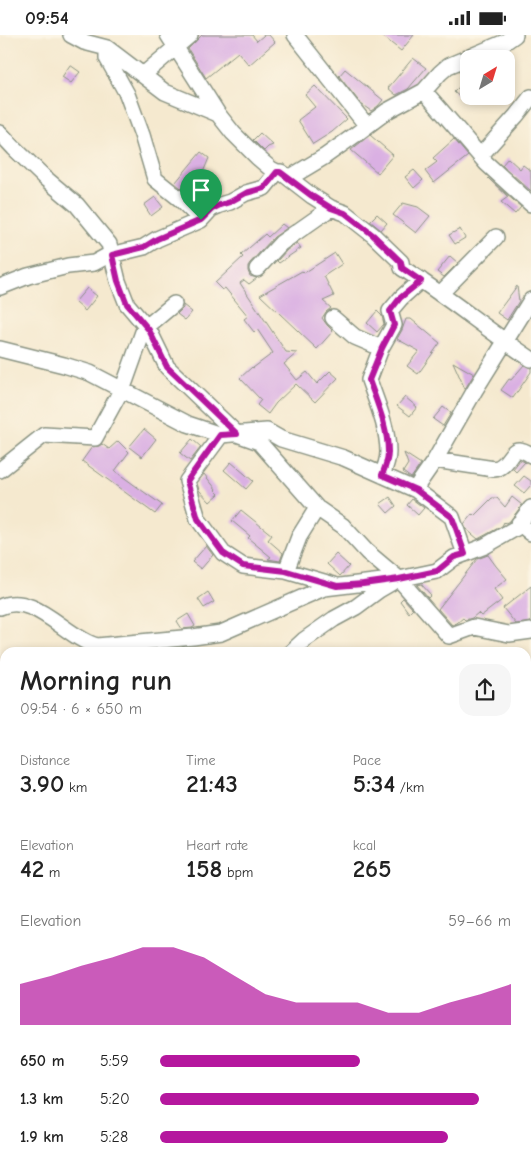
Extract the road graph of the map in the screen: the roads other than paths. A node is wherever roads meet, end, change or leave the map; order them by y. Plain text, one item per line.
1 (190, 35) edge
2 (295, 35) edge
3 (515, 35) edge
4 (77, 36) edge
5 (172, 41) edge
6 (107, 48) junction
7 (143, 75) junction
8 (424, 91) junction
9 (531, 97) edge
10 (218, 114) junction
11 (367, 126) junction
12 (0, 133) edge
13 (481, 155) junction
14 (283, 175) junction
15 (531, 204) edge
16 (331, 208) junction
17 (201, 220) junction
18 (496, 237) dead end
19 (112, 255) junction
20 (257, 269) dead end
21 (421, 281) junction
22 (0, 287) edge
23 (440, 294) junction
24 (531, 300) edge
25 (174, 304) dead end
26 (333, 318) dead end
27 (147, 327) junction
28 (505, 342) junction
29 (382, 348) junction
30 (0, 349) edge
31 (531, 359) edge
32 (122, 390) junction
33 (237, 434) junction
34 (220, 435) junction
35 (531, 455) edge
36 (435, 460) junction
37 (0, 470) edge
38 (382, 475) junction
39 (416, 490) junction
40 (317, 507) junction
41 (531, 508) edge
42 (525, 528) edge
43 (465, 554) junction
44 (286, 571) junction
45 (399, 579) junction
46 (337, 586) junction
47 (0, 607) edge
48 (531, 631) edge
49 (90, 647) edge
50 (108, 647) edge
51 (296, 647) edge

1 - 5 street
2 - 11 street
3 - 8 street
4 - 6 street
5 - 7 street
5 - 10 street
6 - 7 street
6 - 17 street
7 - 10 street
8 - 11 street
8 - 13 street
9 - 13 street
10 - 14 street
11 - 14 street
12 - 19 street
13 - 15 street
14 - 16 street
14 - 17 street
16 - 20 street
16 - 21 street
17 - 19 street
18 - 23 street
19 - 22 street
19 - 27 street
21 - 23 street
21 - 29 street
23 - 28 street
24 - 28 street
25 - 27 street
26 - 29 street
27 - 32 street
27 - 33 street
28 - 31 street
28 - 36 street
29 - 38 street
30 - 32 street
32 - 34 street
32 - 37 street
33 - 34 street
33 - 38 street
33 - 40 street
34 - 44 street
35 - 36 street
36 - 39 street
38 - 39 street
39 - 43 street
40 - 44 street
40 - 45 street
41 - 42 street
42 - 43 street
43 - 45 street
44 - 46 street
45 - 46 street
45 - 48 street
45 - 51 street
46 - 50 street
47 - 49 street

